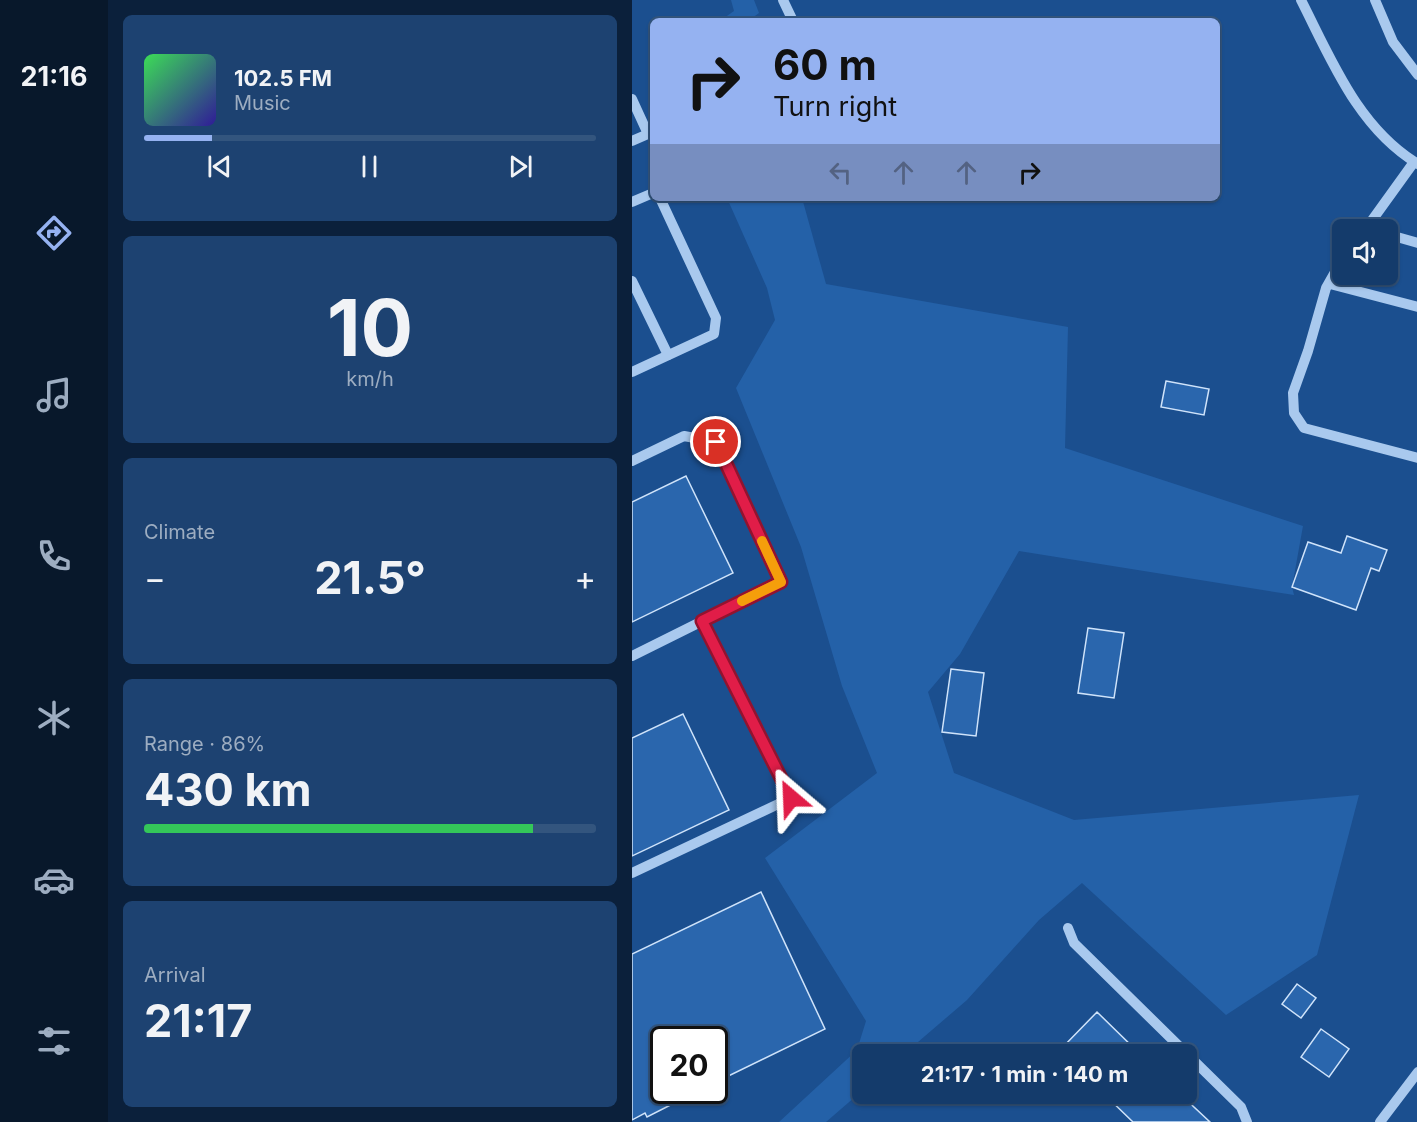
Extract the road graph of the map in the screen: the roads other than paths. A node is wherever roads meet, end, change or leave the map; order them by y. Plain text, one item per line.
1 (783, 0) edge
2 (1301, 0) edge
3 (1375, 0) edge
4 (792, 18) edge
5 (1418, 75) edge
6 (632, 99) edge
7 (632, 141) edge
8 (1416, 163) edge
9 (650, 194) edge
10 (661, 201) edge
11 (632, 202) edge
12 (1373, 219) edge
13 (1398, 237) edge
14 (1418, 243) edge
15 (1332, 280) edge
16 (632, 281) edge
17 (1330, 284) junction
18 (1418, 307) edge
19 (668, 355) junction
20 (632, 372) edge
21 (1418, 458) edge
22 (632, 460) edge
23 (702, 621) junction
24 (632, 656) edge
25 (632, 873) edge
26 (1068, 928) dead end
27 (1418, 1072) edge
28 (1247, 1122) edge
29 (1380, 1122) edge

1 - 4 street
2 - 8 street
3 - 5 street
6 - 7 street
8 - 12 street
9 - 11 street
10 - 19 street
13 - 14 street
15 - 17 street
16 - 19 street
17 - 18 street
17 - 21 street
19 - 20 street
22 - 23 street
23 - 24 street
23 - 25 street
26 - 28 street
27 - 29 street

